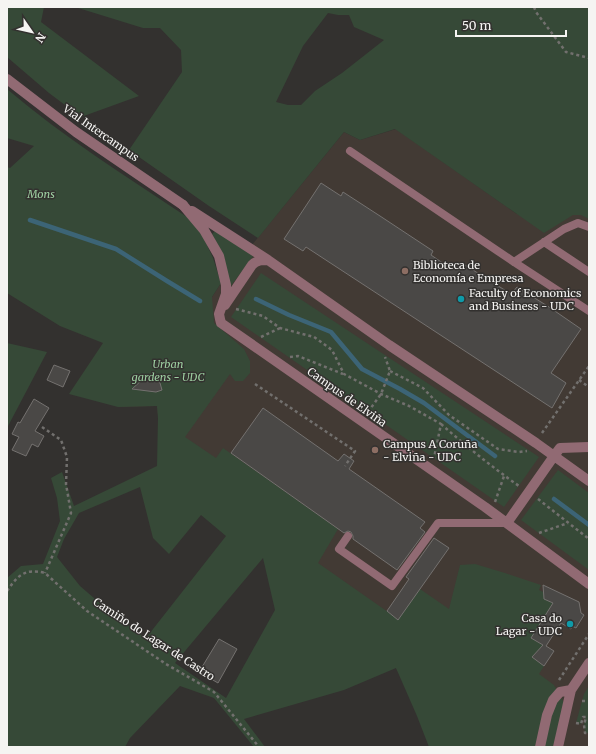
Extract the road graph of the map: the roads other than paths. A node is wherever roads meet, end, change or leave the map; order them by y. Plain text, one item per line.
1 (7, 79) edge
2 (350, 152) dead end
3 (183, 205) junction
4 (589, 227) edge
5 (544, 242) junction
6 (268, 260) junction
7 (514, 262) junction
8 (589, 272) edge
9 (589, 311) edge
10 (219, 314) junction
11 (589, 447) edge
12 (554, 456) junction
13 (589, 481) edge
14 (507, 523) junction
15 (348, 536) dead end
16 (589, 584) edge
17 (589, 663) edge
18 (571, 690) junction
19 (540, 747) edge
20 (558, 747) edge

1 - 3 street, Vial Intercampus
2 - 7 lane
3 - 6 street
3 - 10 street
4 - 5 lane
5 - 7 lane
5 - 8 lane
6 - 10 street
6 - 12 street
7 - 9 lane
10 - 14 street, Campus de Elviña
11 - 12 street
12 - 13 street
12 - 14 street
14 - 15 lane
14 - 16 street, Campus de Elviña
17 - 18 street
18 - 19 street
18 - 20 street

